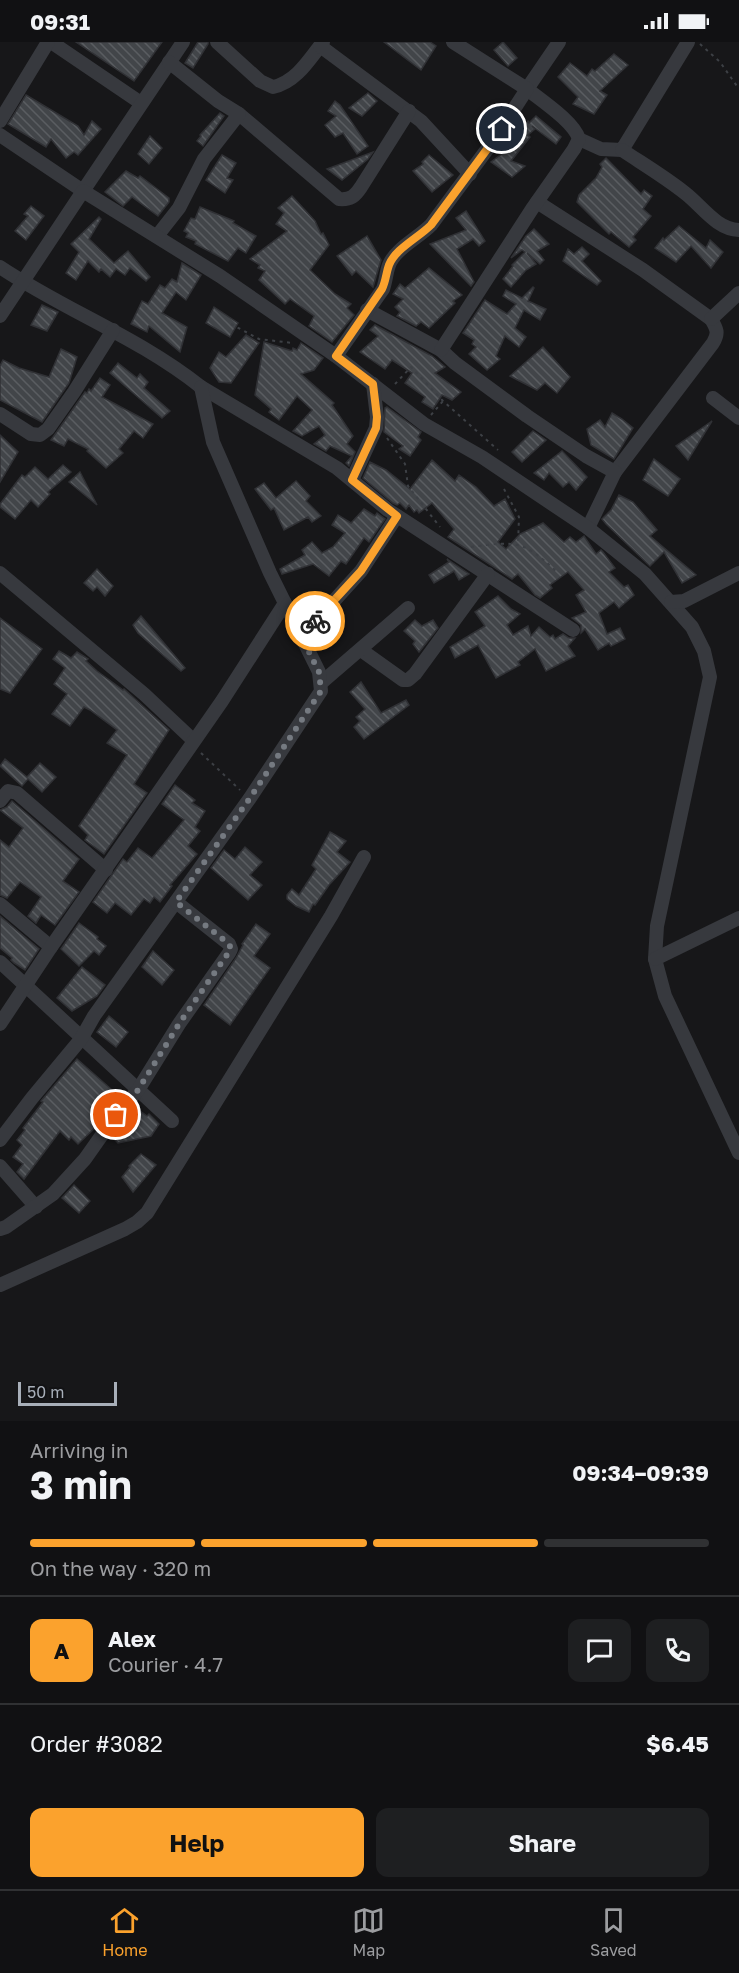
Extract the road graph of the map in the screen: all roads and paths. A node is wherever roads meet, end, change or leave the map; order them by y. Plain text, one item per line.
1 (49, 42) edge
2 (183, 42) edge
3 (217, 42) edge
4 (453, 42) edge
5 (559, 42) edge
6 (688, 42) edge
7 (698, 42) edge
8 (321, 44) edge
9 (169, 62) junction
10 (527, 89) junction
11 (739, 89) edge
12 (141, 103) junction
13 (409, 111) junction
14 (239, 114) junction
15 (0, 121) edge
16 (0, 135) edge
17 (579, 139) junction
18 (622, 150) junction
19 (470, 174) junction
20 (83, 191) junction
21 (537, 202) junction
22 (739, 230) edge
23 (157, 236) junction
24 (0, 267) edge
25 (22, 282) junction
26 (739, 294) edge
27 (368, 310) junction
28 (0, 316) edge
29 (711, 319) junction
30 (113, 330) junction
31 (441, 350) junction
32 (336, 356) junction
33 (373, 384) junction
34 (201, 387) junction
35 (713, 398) dead end
36 (443, 401) dead end
37 (0, 414) edge
38 (739, 418) edge
39 (424, 424) junction
40 (376, 428) junction
41 (615, 472) junction
42 (352, 480) junction
43 (397, 516) junction
44 (588, 528) junction
45 (442, 530) dead end
46 (452, 550) junction
47 (557, 572) dead end
48 (0, 573) edge
49 (739, 573) edge
50 (488, 574) junction
51 (671, 602) junction
52 (285, 603) junction
53 (408, 608) dead end
54 (573, 630) dead end
55 (300, 634) junction
56 (362, 650) junction
57 (321, 683) junction
58 (193, 740) junction
59 (250, 798) junction
60 (0, 801) edge
61 (364, 857) dead end
62 (106, 870) junction
63 (176, 902) junction
64 (0, 904) edge
65 (739, 918) edge
66 (51, 946) junction
67 (654, 959) junction
68 (0, 962) edge
69 (27, 986) junction
70 (0, 1024) edge
71 (81, 1039) junction
72 (138, 1090) junction
73 (172, 1121) dead end
74 (0, 1140) edge
75 (739, 1153) edge
76 (0, 1166) edge
77 (36, 1207) junction
78 (0, 1229) edge
79 (0, 1285) edge

1 - 12 street
1 - 15 street
2 - 9 street
3 - 8 street
4 - 10 street
5 - 10 street
6 - 18 street
7 - 11 path
8 - 13 street
9 - 12 street
9 - 14 street
10 - 17 street
10 - 19 street
12 - 20 street
13 - 14 street
13 - 19 street
14 - 23 street
16 - 20 street
17 - 18 street
17 - 21 street
18 - 22 street
19 - 27 street
20 - 23 street
20 - 25 street
21 - 29 street
21 - 31 street
23 - 32 street
24 - 25 street
25 - 28 street
25 - 30 street
26 - 29 street
27 - 31 street
27 - 32 street
29 - 41 street
30 - 34 street
30 - 37 street
31 - 41 street
32 - 33 street
33 - 39 street
33 - 40 street
34 - 42 street
34 - 52 street
35 - 38 street
36 - 39 path
39 - 44 street
40 - 42 street
40 - 45 path
41 - 44 street
42 - 43 street
43 - 46 street
43 - 55 street
44 - 51 street
46 - 47 path
46 - 50 street
48 - 58 street
49 - 51 street
50 - 54 street
50 - 56 street
51 - 67 street
52 - 55 street
52 - 58 street
53 - 56 street
55 - 57 street
56 - 57 street
57 - 59 street
58 - 59 path
58 - 62 street
59 - 63 street
60 - 62 street
61 - 79 street
62 - 66 street
63 - 71 street
63 - 72 street
64 - 66 street
65 - 67 street
66 - 69 street
67 - 75 street
68 - 69 street
69 - 70 street
69 - 71 street
71 - 72 street
71 - 74 street
72 - 73 street
72 - 77 street
76 - 77 street
77 - 78 street

